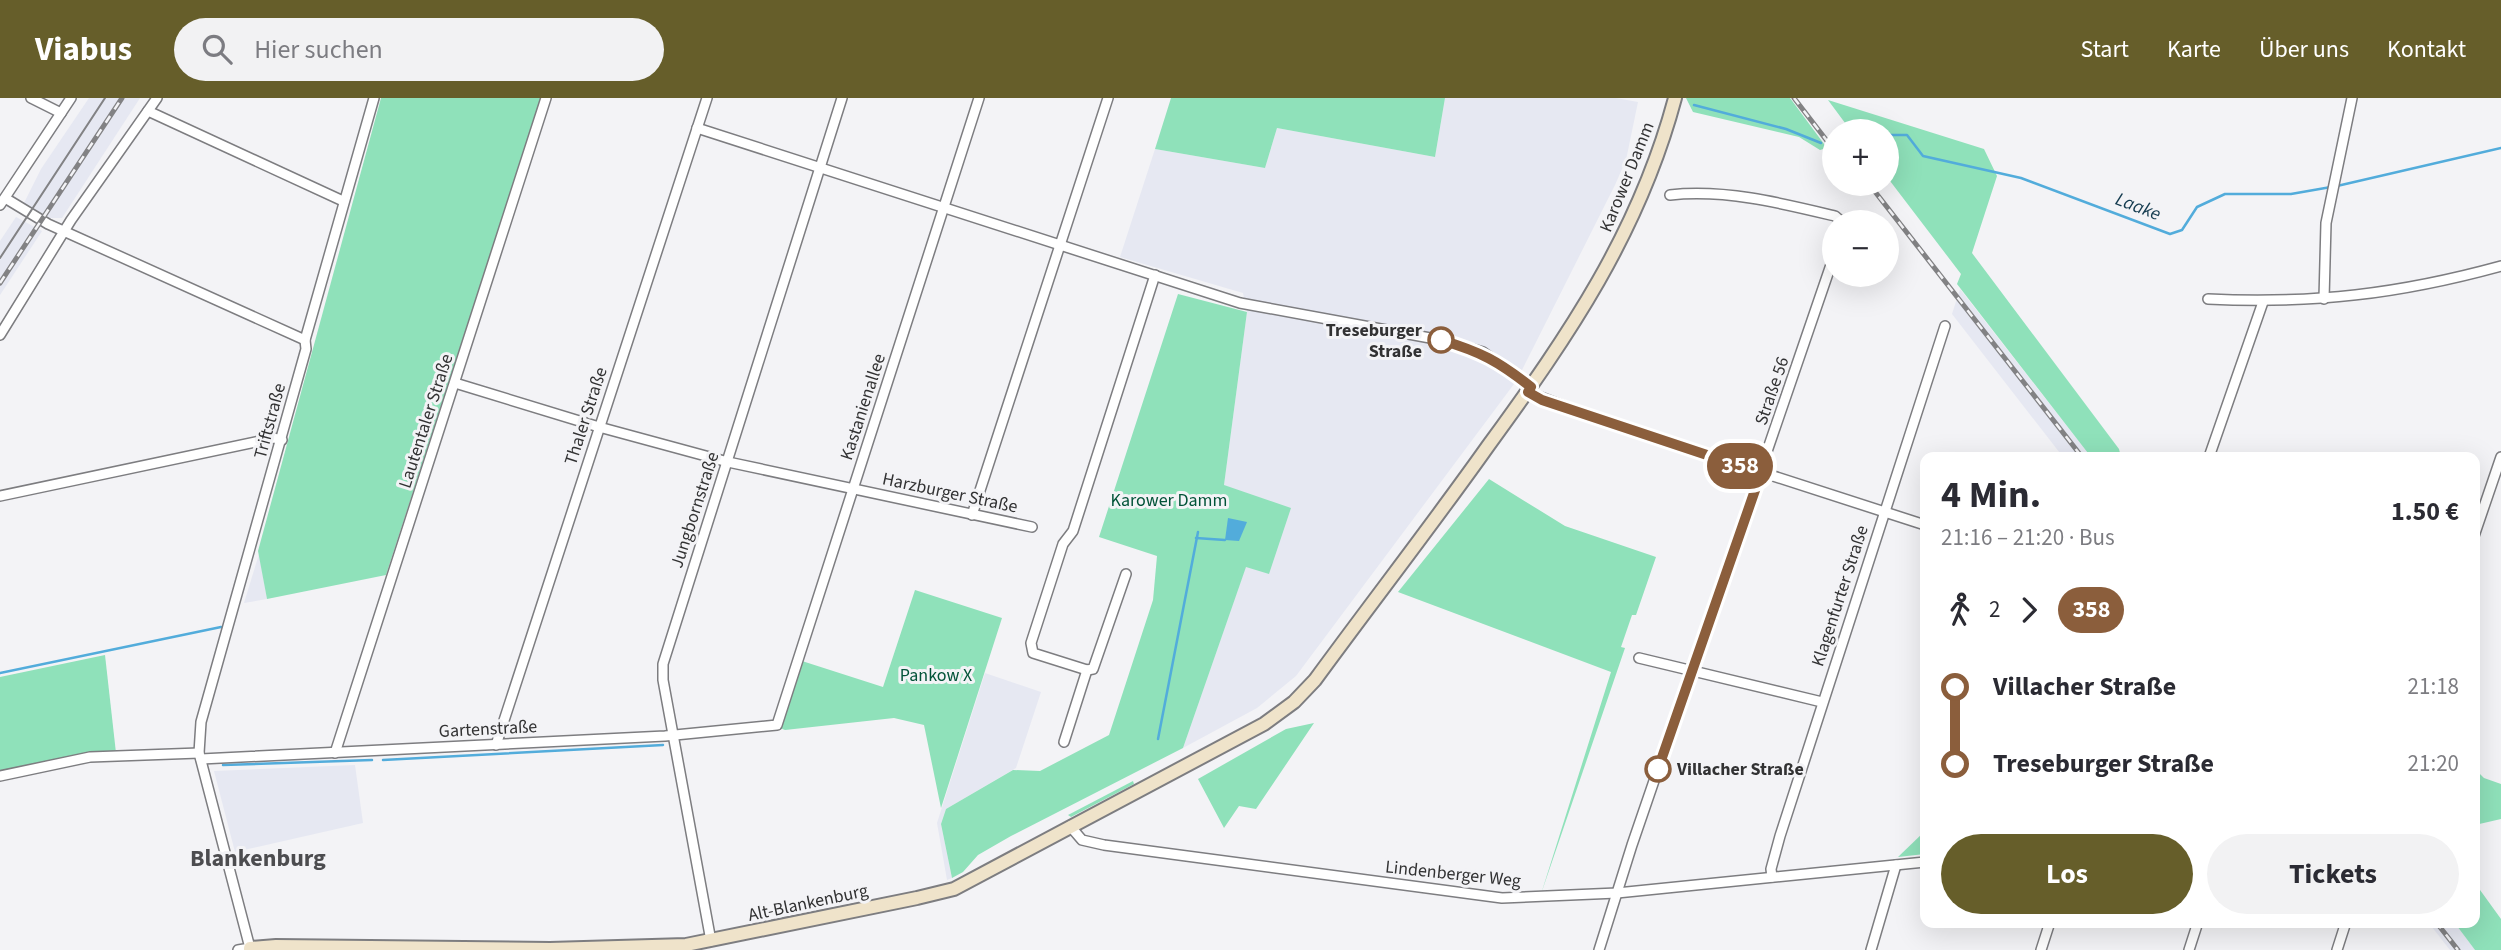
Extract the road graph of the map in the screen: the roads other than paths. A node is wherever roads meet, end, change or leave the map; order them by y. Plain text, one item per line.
1 (32, 98) edge
2 (71, 98) edge
3 (157, 98) edge
4 (374, 98) edge
5 (546, 98) edge
6 (707, 98) edge
7 (842, 98) edge
8 (979, 98) edge
9 (1108, 98) edge
10 (2352, 98) edge
11 (1673, 104) edge
12 (148, 111) junction
13 (61, 113) junction
14 (697, 128) junction
15 (822, 168) junction
16 (1670, 195) dead end
17 (343, 201) junction
18 (2, 202) edge
19 (944, 207) junction
20 (1822, 213) edge
21 (64, 231) junction
22 (1060, 245) junction
23 (2501, 267) edge
24 (1155, 275) junction
25 (1824, 287) edge
26 (2208, 299) dead end
27 (2324, 299) junction
28 (2263, 302) junction
29 (1945, 326) dead end
30 (0, 335) edge
31 (305, 340) junction
32 (455, 383) junction
33 (1530, 390) junction
34 (599, 427) junction
35 (282, 440) junction
36 (2211, 452) edge
37 (2501, 457) edge
38 (728, 462) junction
39 (1761, 473) junction
40 (854, 488) junction
41 (0, 496) edge
42 (1885, 512) junction
43 (972, 515) junction
44 (2480, 518) edge
45 (1920, 523) edge
46 (1032, 527) dead end
47 (1126, 573) dead end
48 (1639, 658) dead end
49 (1087, 670) junction
50 (1692, 670) junction
51 (1822, 702) junction
52 (777, 725) joint
53 (673, 735) junction
54 (1064, 742) dead end
55 (496, 745) junction
56 (335, 753) junction
57 (200, 756) junction
58 (0, 776) edge
59 (1070, 826) junction
60 (1920, 863) edge
61 (1896, 865) junction
62 (1772, 877) junction
63 (954, 889) joint
64 (1617, 893) junction
65 (2048, 928) edge
66 (2196, 928) edge
67 (2344, 928) edge
68 (668, 945) junction
69 (703, 945) edge
70 (246, 949) edge
71 (474, 949) edge
72 (655, 950) edge
73 (1599, 950) edge
74 (1871, 950) edge
75 (2041, 950) edge
76 (2189, 950) edge
77 (2337, 950) edge

1 - 13 street
2 - 13 street
3 - 12 street
4 - 17 street, Triftstraße
5 - 32 street, Lautentaler Straße
6 - 14 street, Thaler Straße
7 - 15 street, Jungbornstraße
8 - 19 street, Kastanienallee
9 - 22 street
10 - 27 street
11 - 33 main road, Karower Damm
12 - 17 street
12 - 21 street
13 - 18 street
14 - 15 street
14 - 34 street, Thaler Straße
15 - 19 street
15 - 38 street, Jungbornstraße
16 - 20 street
17 - 31 street, Triftstraße
18 - 21 street
19 - 22 street
19 - 40 street, Kastanienallee
21 - 30 street
21 - 31 street
22 - 24 street
22 - 43 street
23 - 27 street
24 - 33 street
24 - 49 street
25 - 39 street, Straße 56
26 - 28 street
27 - 28 street
28 - 36 street
29 - 42 street, Klagenfurter Straße
31 - 35 street, Triftstraße
32 - 34 street, Harzburger Straße
32 - 56 street, Lautentaler Straße
33 - 39 street
33 - 59 main road, Karower Damm
34 - 38 street, Harzburger Straße
34 - 55 street, Thaler Straße
35 - 41 street
35 - 57 street, Triftstraße
37 - 44 street
38 - 40 street, Harzburger Straße
38 - 53 street, Jungbornstraße
39 - 42 street
39 - 50 street, Straße 56
40 - 43 street, Harzburger Straße
40 - 52 street, Kastanienallee
42 - 45 street
42 - 51 street, Klagenfurter Straße
43 - 46 street, Harzburger Straße
47 - 49 street
48 - 50 street
49 - 54 street
50 - 51 street
50 - 64 street, Straße 56
51 - 62 street, Klagenfurter Straße
52 - 53 street, Gartenstraße
53 - 55 street, Gartenstraße
53 - 69 street, Jungbornstraße
55 - 56 street, Gartenstraße
56 - 57 street, Gartenstraße
57 - 58 street, Gartenstraße
57 - 70 street, Triftstraße
59 - 63 main road, Karower Damm
59 - 64 street, Lindenberger Weg
60 - 61 street, Lindenberger Weg
61 - 62 street, Lindenberger Weg
61 - 74 street
62 - 64 street, Lindenberger Weg
63 - 69 main road, Alt-Blankenburg
64 - 73 street, Straße 56
65 - 75 street
66 - 76 street
67 - 77 street
68 - 69 main road, Alt-Blankenburg
68 - 71 main road, Alt-Blankenburg
68 - 72 main road, Alt-Blankenburg
70 - 71 main road, Alt-Blankenburg

